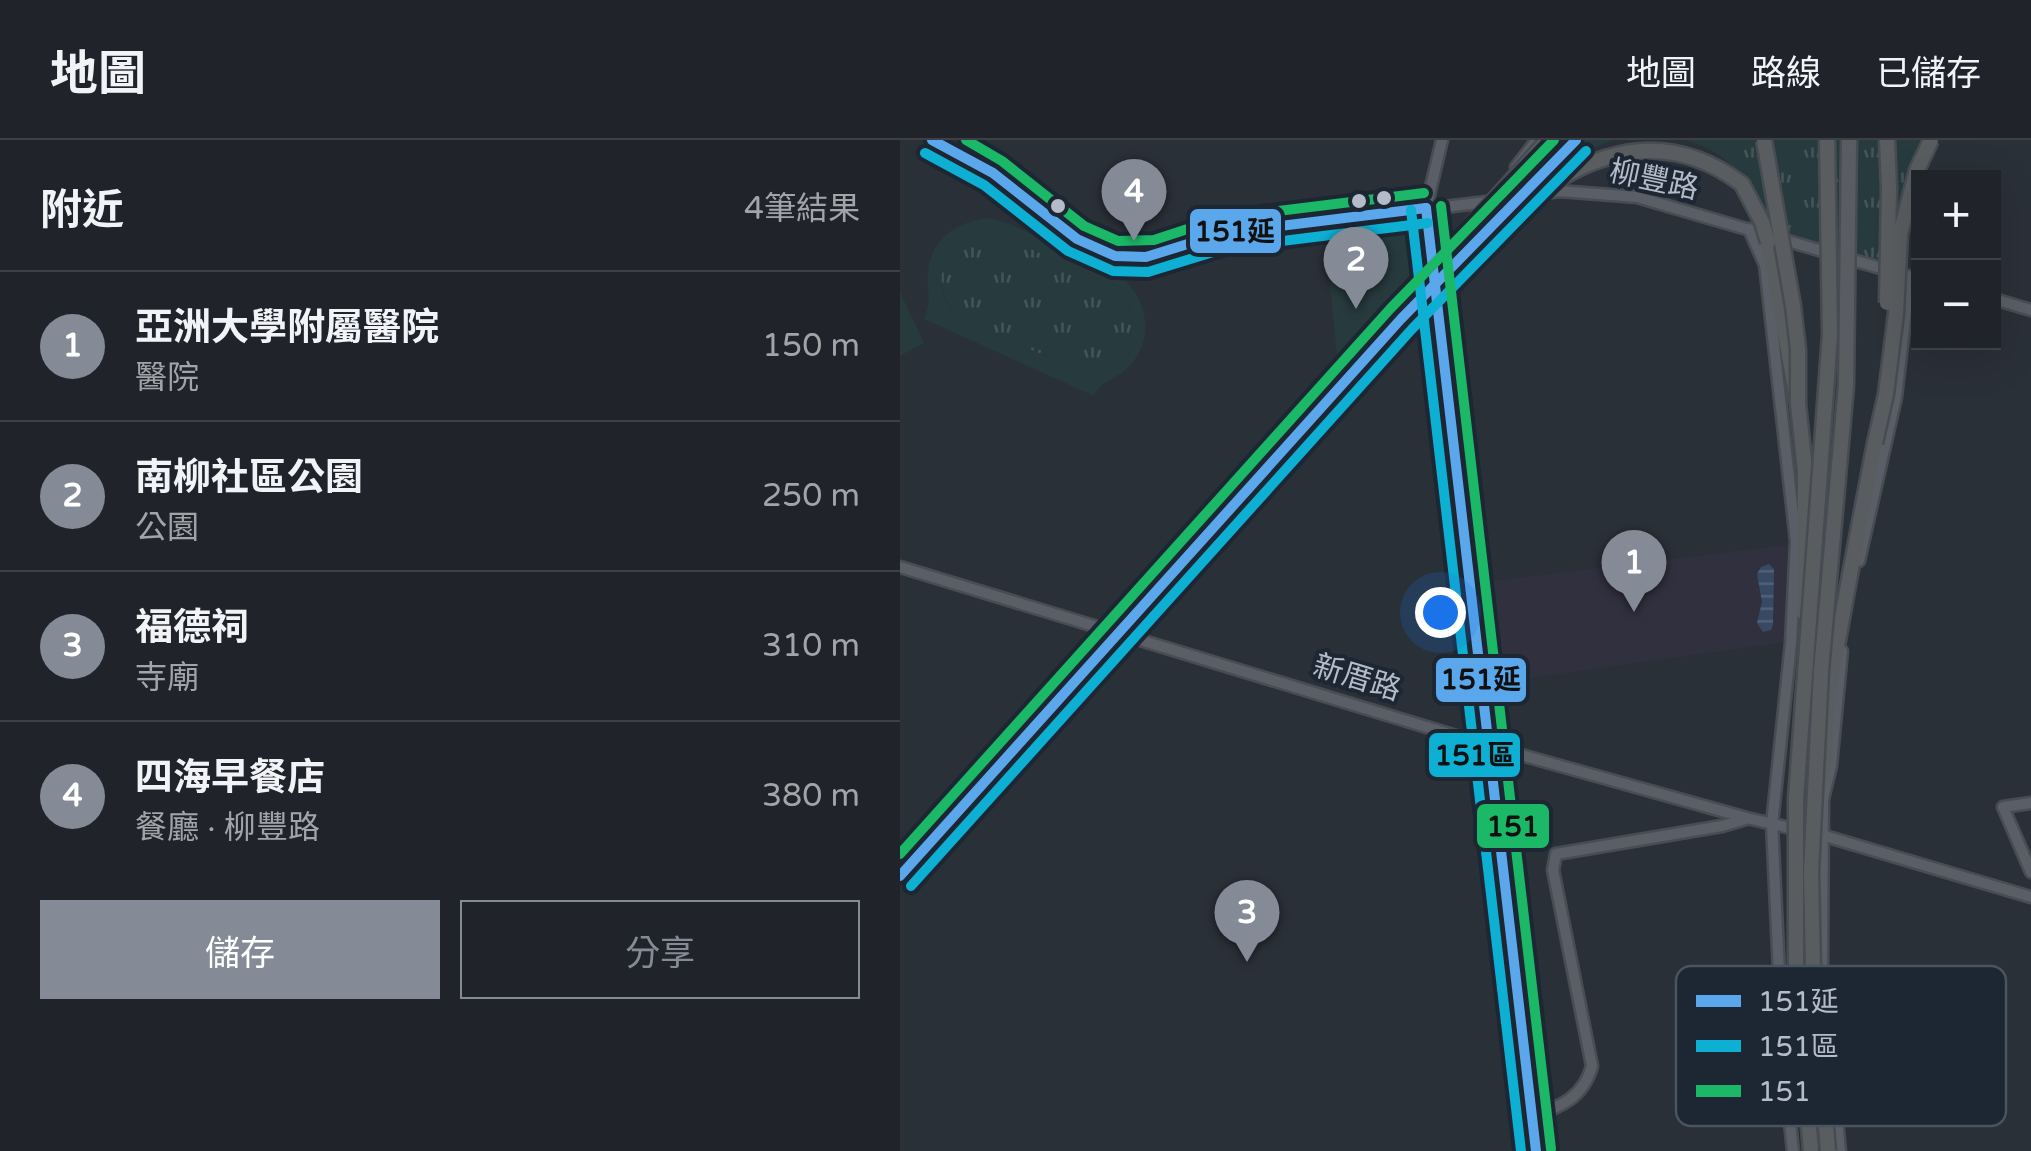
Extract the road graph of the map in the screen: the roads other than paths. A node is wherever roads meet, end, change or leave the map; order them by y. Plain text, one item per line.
1 (932, 140) edge
2 (1442, 140) edge
3 (1538, 140) edge
4 (1548, 140) edge
5 (1576, 140) edge
6 (1764, 140) edge
7 (1827, 140) edge
8 (1849, 140) edge
9 (1887, 140) edge
10 (1931, 140) edge
11 (1487, 202) junction
12 (1426, 208) junction
13 (1749, 229) junction
14 (1911, 277) edge
15 (1911, 298) edge
16 (2001, 301) edge
17 (2031, 310) edge
18 (1402, 319) junction
19 (1798, 404) junction
20 (1876, 443) junction
21 (900, 567) edge
22 (1489, 746) junction
23 (1815, 796) junction
24 (1796, 798) junction
25 (2031, 803) edge
26 (1747, 818) junction
27 (1772, 824) junction
28 (1825, 836) junction
29 (900, 863) edge
30 (2031, 872) edge
31 (900, 876) edge
32 (2031, 897) edge
33 (1779, 966) edge
34 (1796, 966) edge
35 (1814, 966) edge
36 (1822, 966) edge
37 (1533, 1115) junction
38 (1791, 1126) edge
39 (1810, 1126) edge
40 (1826, 1126) edge
41 (1838, 1126) edge
42 (1536, 1151) edge
43 (1794, 1151) edge
44 (1812, 1151) edge
45 (1828, 1151) edge
46 (1840, 1151) edge

1 - 12 street, 柳豐路
2 - 12 street
3 - 11 street
4 - 29 highway, bridge
5 - 18 highway, bridge
6 - 19 highway, bridge
7 - 24 highway, bridge
8 - 23 highway, bridge
9 - 20 highway, bridge
10 - 20 highway, bridge
11 - 12 street, 柳豐路
11 - 13 street, 柳豐路
12 - 22 street
13 - 14 street, 柳豐路
13 - 27 street
15 - 28 street
16 - 17 street
18 - 19 highway, bridge
18 - 31 highway
19 - 24 highway, bridge
20 - 23 highway, bridge
21 - 22 street, 新厝路
22 - 26 street, 新厝路
22 - 37 street
23 - 35 highway, bridge
24 - 34 highway, bridge
25 - 30 street
26 - 27 street, 新厝路
26 - 37 street
27 - 28 street, 新厝路
27 - 33 street
28 - 32 street, 新厝路
28 - 36 street
37 - 42 street
38 - 43 street
39 - 44 highway, bridge
40 - 45 highway, bridge
41 - 46 street

